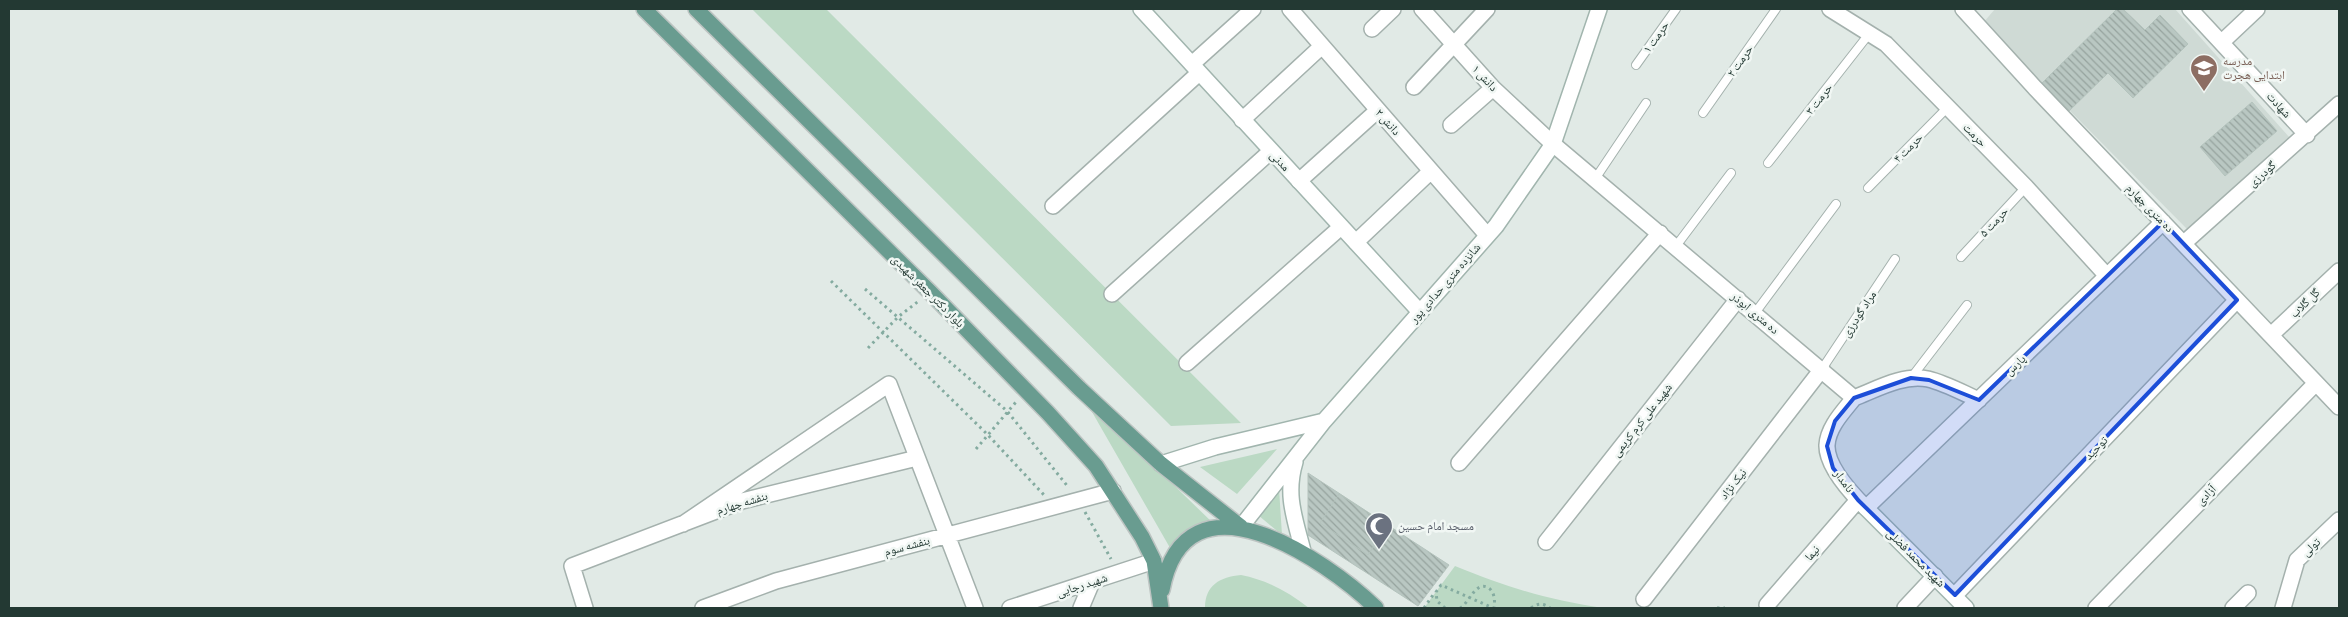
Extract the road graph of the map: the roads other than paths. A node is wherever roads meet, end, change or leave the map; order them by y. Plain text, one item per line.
1 (644, 9) edge
2 (696, 9) edge
3 (1141, 9) edge
4 (1253, 9) edge
5 (1290, 9) edge
6 (1393, 9) edge
7 (1422, 9) edge
8 (1486, 9) edge
9 (1599, 9) edge
10 (1676, 9) edge
11 (1776, 9) edge
12 (1830, 9) edge
13 (1963, 9) edge
14 (2190, 9) edge
15 (2257, 9) edge
16 (1372, 29) dead end
17 (1869, 34) junction
18 (2222, 42) junction
19 (1453, 43) junction
20 (1322, 46) junction
21 (1636, 65) dead end
22 (1195, 69) junction
23 (1414, 87) dead end
24 (1493, 88) junction
25 (1646, 103) dead end
26 (2339, 104) edge
27 (1948, 108) junction
28 (1378, 110) junction
29 (1703, 113) dead end
30 (1242, 120) junction
31 (1451, 125) dead end
32 (2306, 135) junction
33 (1553, 144) junction
34 (1271, 151) junction
35 (1768, 163) dead end
36 (1431, 171) junction
37 (1731, 173) dead end
38 (1595, 179) junction
39 (1299, 181) junction
40 (2026, 187) junction
41 (1868, 188) dead end
42 (1836, 204) dead end
43 (1053, 206) dead end
44 (2163, 222) junction
45 (1341, 227) junction
46 (1660, 233) junction
47 (1487, 235) junction
48 (1356, 242) junction
49 (2184, 243) junction
50 (1676, 246) junction
51 (1961, 257) dead end
52 (1895, 259) dead end
53 (2339, 270) edge
54 (2106, 276) junction
55 (1112, 294) dead end
56 (1738, 299) junction
57 (2237, 300) junction
58 (1967, 305) dead end
59 (1420, 312) junction
60 (1755, 313) junction
61 (2271, 336) junction
62 (1186, 363) dead end
63 (1822, 369) junction
64 (1911, 378) junction
65 (2316, 383) junction
66 (1854, 398) junction
67 (1979, 400) junction
68 (2339, 407) edge
69 (1324, 422) junction
70 (1298, 452) junction
71 (917, 458) junction
72 (1161, 464) junction
73 (1460, 464) dead end
74 (1113, 491) junction
75 (1862, 504) junction
76 (2339, 520) edge
77 (682, 524) junction
78 (1241, 527) junction
79 (946, 535) junction
80 (1546, 542) dead end
81 (1303, 551) junction
82 (1154, 562) junction
83 (1935, 576) junction
84 (1092, 582) junction
85 (2248, 593) dead end
86 (1955, 595) junction
87 (1644, 599) dead end
88 (1766, 605) dead end
89 (585, 608) edge
90 (703, 608) edge
91 (975, 608) edge
92 (1010, 608) edge
93 (1081, 608) edge
94 (1161, 608) edge
95 (1376, 608) edge
96 (1905, 608) edge
97 (1966, 608) edge
98 (2096, 608) edge
99 (2233, 608) edge
100 (2283, 608) edge

1 - 74 main road, بلوار دکتر جعفر شهیدی
2 - 72 main road
3 - 22 street, مدنی
4 - 22 street
5 - 20 street, دانش ۲
6 - 16 street
7 - 19 street, دانش ۱
8 - 19 street
9 - 33 street, شانزده متری حدادی پور
10 - 21 lane, حرمت ۱
11 - 29 lane, حرمت ۲
12 - 17 street, حرمت
13 - 44 street, ده متری چهارم
14 - 18 street, شهادت
15 - 18 street
17 - 27 street, حرمت
17 - 35 lane, حرمت ۳
18 - 32 street, شهادت
19 - 23 street
19 - 24 street, دانش ۱
20 - 28 street, دانش ۲
20 - 30 street
22 - 30 street, مدنی
22 - 43 street
24 - 31 street
24 - 33 street, دانش ۱
25 - 38 lane
26 - 32 street, گودرزی
27 - 40 street, حرمت
27 - 41 lane, حرمت ۴
28 - 36 street, دانش ۲
28 - 39 street
30 - 34 street, مدنی
32 - 49 street, گودرزی
33 - 38 street, ده متری ابوذر
33 - 47 street, شانزده متری حدادی پور
34 - 39 street, مدنی
34 - 55 street
36 - 47 street, دانش ۲
36 - 48 street
37 - 50 lane
38 - 46 street, ده متری ابوذر
39 - 45 street, مدنی
40 - 51 lane, حرمت ۵
40 - 54 street, حرمت
42 - 60 lane
44 - 49 street, ده متری چهارم
44 - 54 street, پارس
45 - 48 street, مدنی
45 - 62 street
46 - 50 street, ده متری ابوذر
46 - 73 street
47 - 59 street, شانزده متری حدادی پور
48 - 59 street, مدنی
49 - 57 street, ده متری چهارم
50 - 56 street, ده متری ابوذر
52 - 63 lane, مراد گودرزی
53 - 61 street, گل گلاب
54 - 67 street, پارس
56 - 60 street, ده متری ابوذر
56 - 80 street, شهید علی کرم کریمی
57 - 61 street, ده متری چهارم
57 - 86 street, توحید
58 - 64 lane
59 - 69 street, شانزده متری حدادی پور
60 - 63 street, ده متری ابوذر
61 - 65 street, ده متری چهارم
63 - 66 street, ده متری ابوذر
63 - 87 street, نیک نژاد
64 - 66 street
64 - 67 street
65 - 68 street, ده متری چهارم
65 - 98 street, آزادی
66 - 75 street, نامدار
67 - 75 street, پارس
69 - 70 street, شانزده متری حدادی پور
69 - 72 street
70 - 78 street, شانزده متری حدادی پور
70 - 81 street
71 - 77 street, بنفشه چهارم
71 - 77 street
71 - 79 street
72 - 78 main road
74 - 79 street, بنفشه سوم
74 - 82 main road, بلوار دکتر جعفر شهیدی
75 - 83 street, شهید محمد فضلی
75 - 88 street, نیما
76 - 100 street, تولی
77 - 89 street, بنفشه چهارم
78 - 81 main road
78 - 94 main road
79 - 90 street, بنفشه سوم
79 - 91 street
81 - 95 main road
82 - 84 street, شهید رجایی
82 - 94 main road, بلوار دکتر جعفر شهیدی
83 - 86 street, شهید محمد فضلی
83 - 96 street
84 - 92 street, شهید رجایی
84 - 93 street
85 - 99 street
86 - 97 street, شهید محمد فضلی

